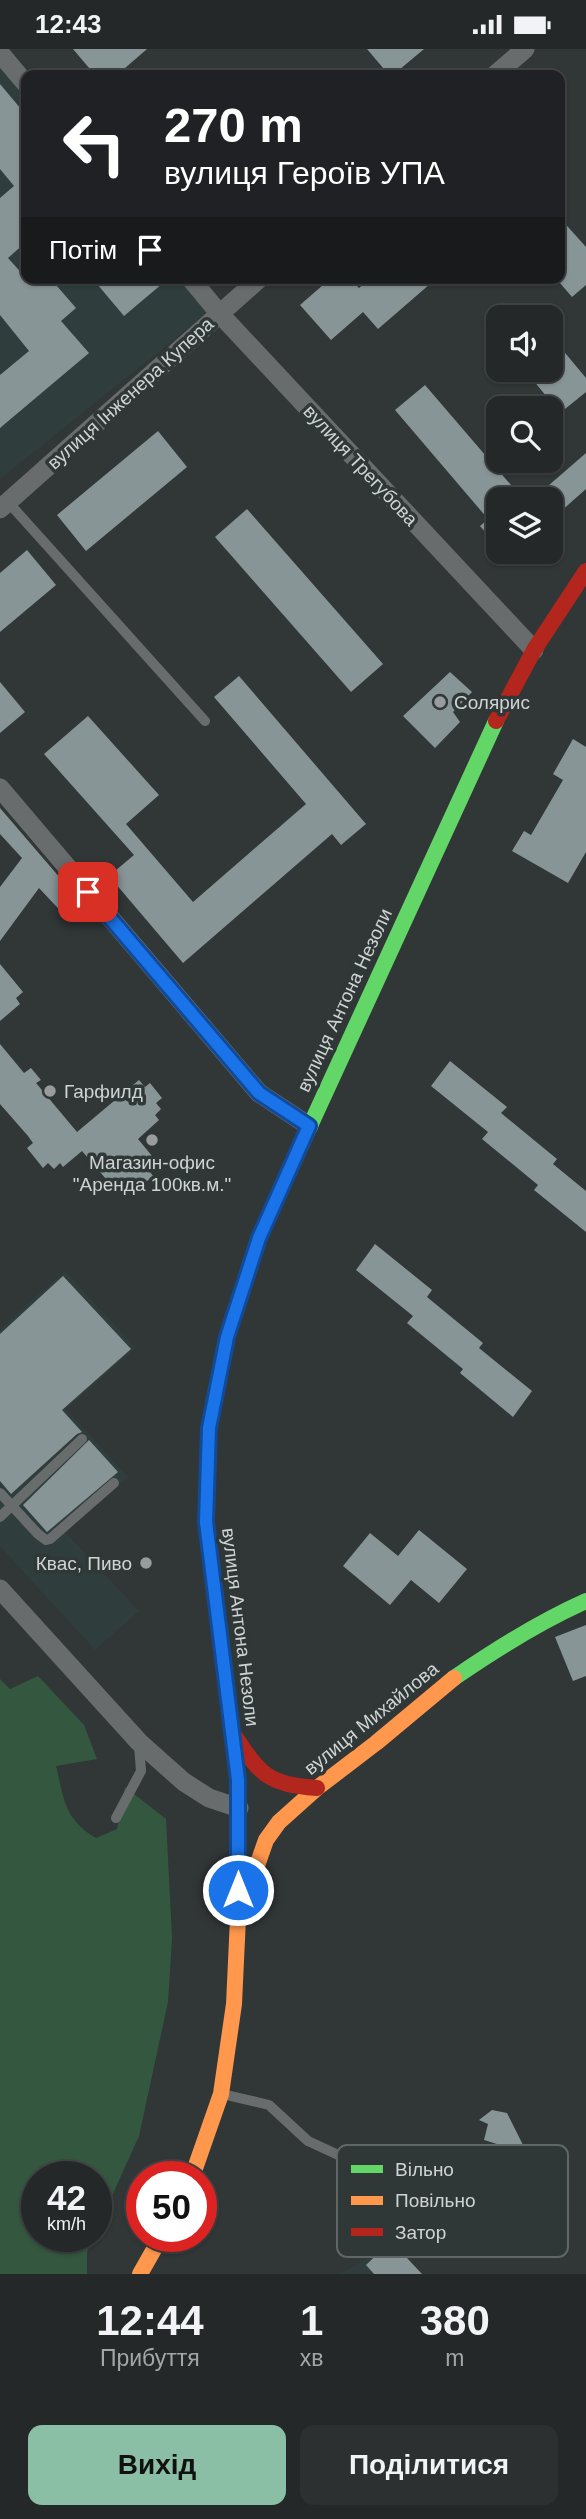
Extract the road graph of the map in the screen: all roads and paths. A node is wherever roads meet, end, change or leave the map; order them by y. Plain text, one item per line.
1 (525, 49) edge
2 (0, 53) edge
3 (501, 70) edge
4 (21, 78) edge
5 (195, 284) edge
6 (253, 284) edge
7 (219, 313) junction
8 (4, 505) edge
9 (586, 572) edge
10 (534, 650) junction
11 (205, 721) dead end
12 (0, 788) edge
13 (309, 1126) junction
14 (82, 1439) dead end
15 (114, 1483) dead end
16 (0, 1493) edge
17 (12, 1506) junction
18 (0, 1517) edge
19 (0, 1589) edge
20 (586, 1601) edge
21 (234, 1735) junction
22 (139, 1742) junction
23 (317, 1788) junction
24 (239, 1808) junction
25 (116, 1818) dead end
26 (238, 1918) junction
27 (221, 2094) junction
28 (337, 2154) edge
29 (197, 2161) edge
30 (152, 2252) edge
31 (140, 2274) edge

1 - 3 street
2 - 4 street
5 - 7 street, вулиця Трегубова
6 - 7 street, вулиця Інженера Купера
7 - 8 street, вулиця Інженера Купера
7 - 10 street, вулиця Трегубова
8 - 11 lane
9 - 10 main road, вулиця Антона Незоли
10 - 13 main road, вулиця Антона Незоли
12 - 13 street
13 - 21 main road, вулиця Антона Незоли
14 - 17 lane
15 - 17 lane
16 - 17 lane
17 - 18 lane
19 - 22 street
20 - 23 main road, вулиця Михайлова
21 - 23 main road
21 - 24 main road, вулиця Антона Незоли
22 - 24 street
22 - 25 lane
23 - 26 main road, вулиця Михайлова
24 - 26 main road, вулиця Антона Незоли
26 - 27 main road, вулиця Антона Незоли
27 - 28 lane
27 - 29 main road, вулиця Антона Незоли
30 - 31 main road

